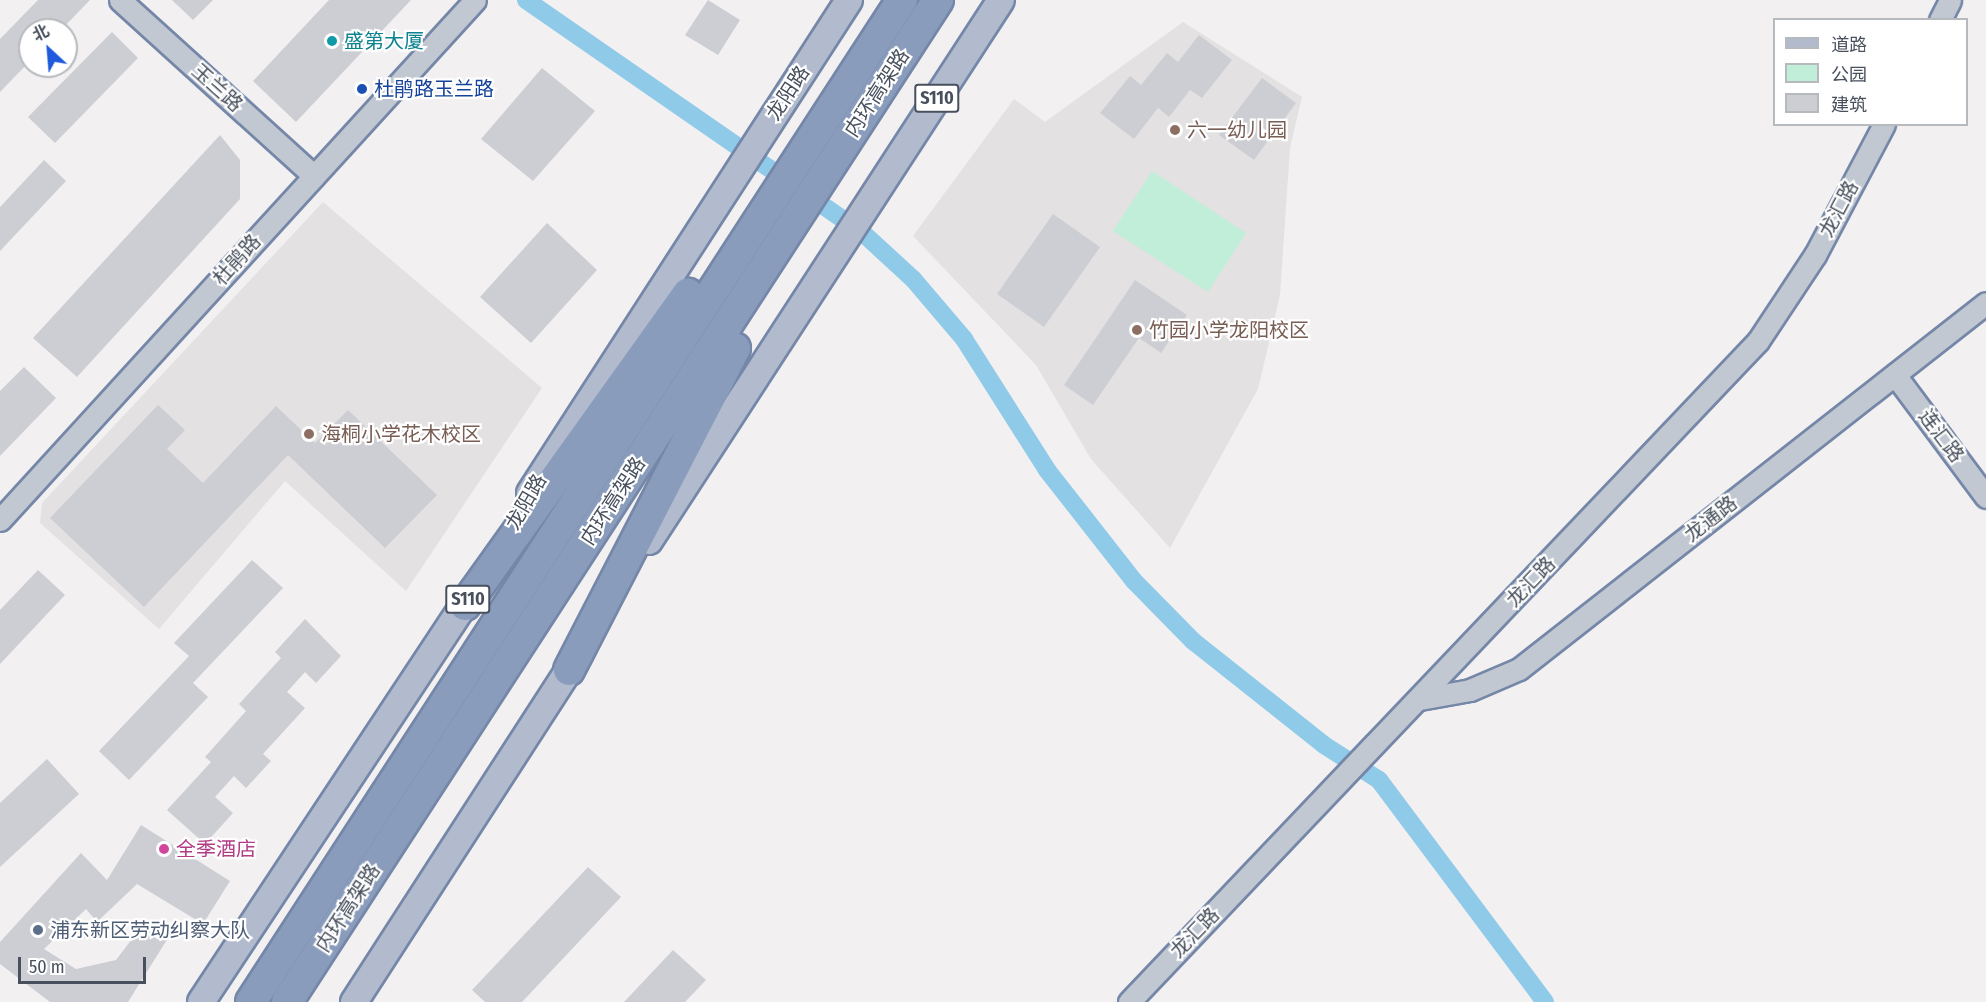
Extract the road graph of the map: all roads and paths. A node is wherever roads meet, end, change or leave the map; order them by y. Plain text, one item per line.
1 (120, 0) edge
2 (849, 0) edge
3 (902, 0) edge
4 (940, 0) edge
5 (1001, 0) edge
6 (1950, 0) edge
7 (472, 3) edge
8 (1941, 18) edge
9 (1883, 126) edge
10 (314, 176) junction
11 (757, 211) junction
12 (795, 236) junction
13 (1986, 303) edge
14 (1895, 375) junction
15 (1986, 497) edge
16 (0, 520) edge
17 (465, 605) junction
18 (569, 670) junction
19 (1420, 699) junction
20 (201, 1002) edge
21 (251, 1002) edge
22 (287, 1002) edge
23 (354, 1002) edge
24 (1129, 1002) edge

1 - 10 street, 玉兰路
2 - 17 main road, 龙阳路 / S110
3 - 11 highway, 内环高架路
4 - 12 highway, 内环高架路
5 - 18 main road, S110
6 - 8 street
7 - 10 street, 杜鹃路
9 - 19 street, 龙汇路
10 - 16 street, 杜鹃路
11 - 17 highway
11 - 21 highway, 内环高架路
12 - 18 highway
12 - 22 highway, 内环高架路
13 - 14 street, 龙通路
14 - 15 street, 连汇路
14 - 19 street, 龙通路
17 - 20 main road, 龙阳路 / S110
18 - 23 main road, S110
19 - 24 street, 龙汇路

